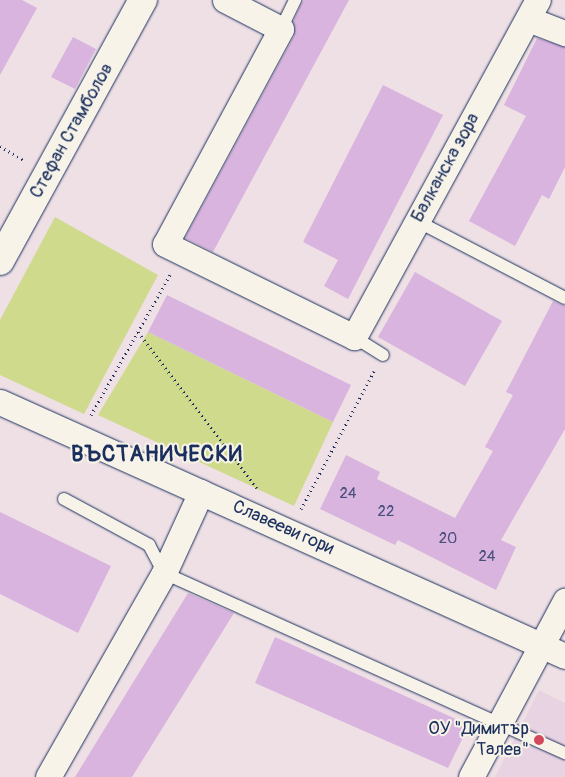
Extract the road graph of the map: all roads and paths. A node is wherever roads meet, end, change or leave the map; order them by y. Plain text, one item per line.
1 (143, 0) edge
2 (225, 0) edge
3 (295, 0) edge
4 (533, 10) edge
5 (281, 29) junction
6 (565, 33) edge
7 (417, 221) junction
8 (182, 252) junction
9 (0, 261) edge
10 (565, 298) edge
11 (138, 332) junction
12 (354, 337) junction
13 (383, 355) joint
14 (0, 402) edge
15 (79, 437) junction
16 (201, 492) junction
17 (260, 493) dead end
18 (64, 499) dead end
19 (290, 531) junction
20 (164, 573) junction
21 (565, 601) edge
22 (542, 644) junction
23 (565, 656) edge
24 (501, 720) junction
25 (565, 753) edge
26 (48, 777) edge
27 (471, 777) edge

1 - 9 street, Стефан Стамболов
2 - 5 street
3 - 5 lane
4 - 6 street
4 - 7 street, Балканска зора
5 - 8 street
7 - 10 lane
7 - 12 street, Балканска зора
8 - 11 path
8 - 12 street
11 - 15 path
11 - 17 path
12 - 13 lane
13 - 19 path
14 - 15 street, Славееви гори
15 - 16 street, Славееви гори
16 - 19 street, Славееви гори
16 - 20 street
18 - 20 lane
19 - 22 street, Славееви гори
20 - 24 lane
20 - 26 street
21 - 22 street
22 - 23 street, Славееви гори
22 - 24 street
24 - 25 lane
24 - 27 street

